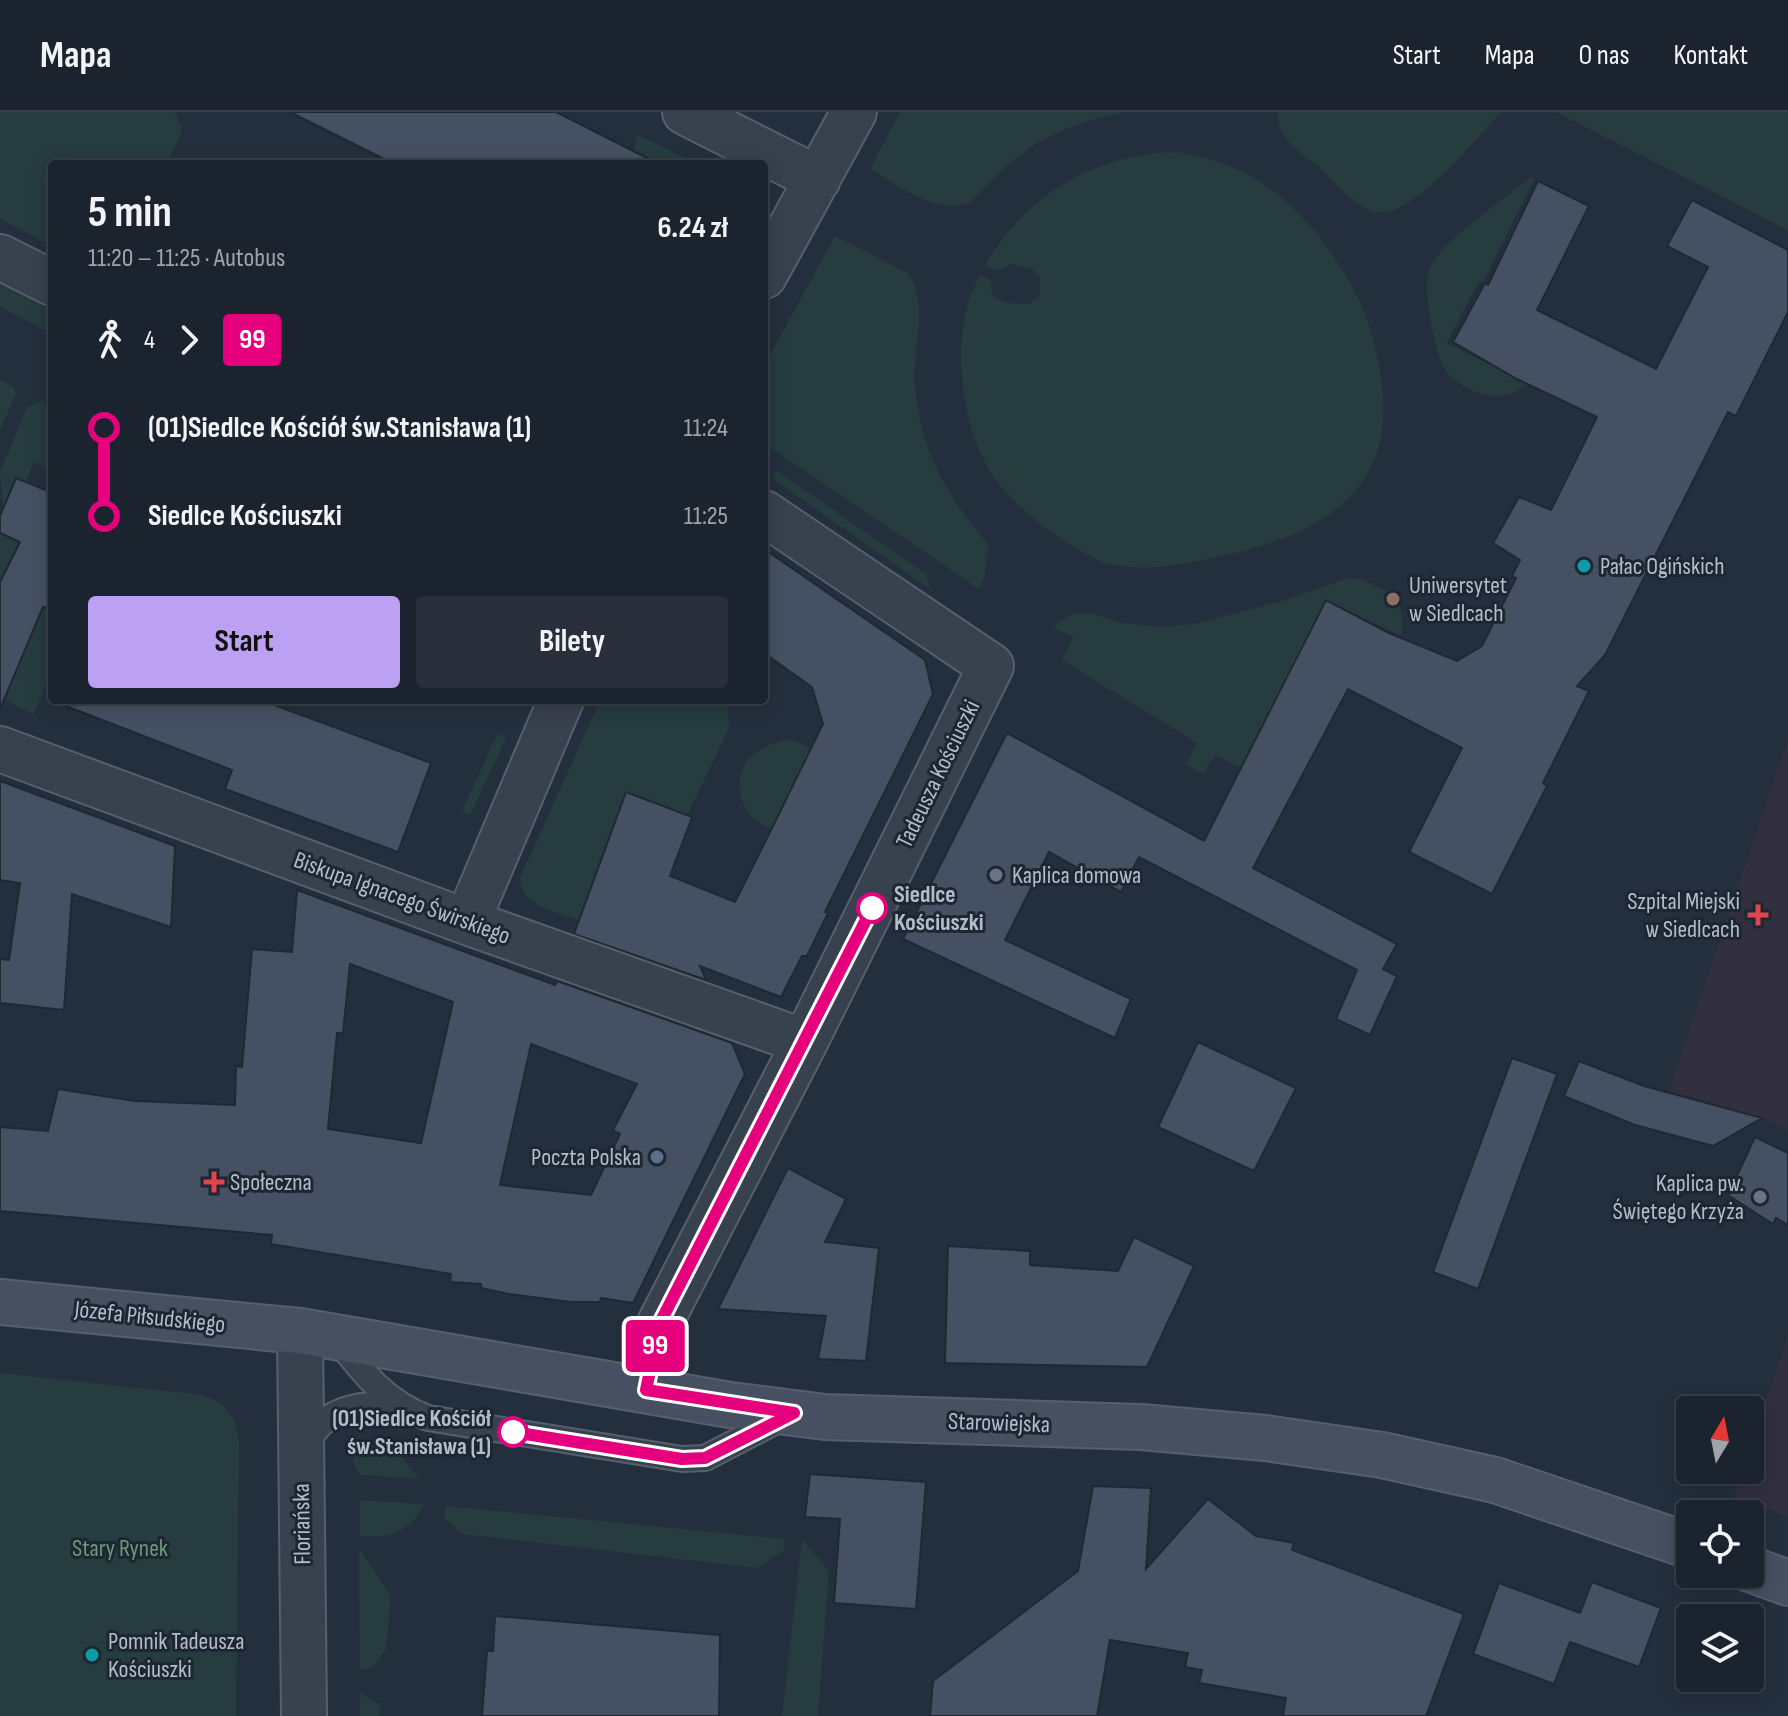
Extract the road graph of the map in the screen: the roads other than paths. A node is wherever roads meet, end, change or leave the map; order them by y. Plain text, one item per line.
1 (685, 112) edge
2 (854, 112) edge
3 (740, 150) edge
4 (767, 160) edge
5 (768, 160) edge
6 (818, 179) junction
7 (0, 257) edge
8 (768, 269) edge
9 (48, 281) edge
10 (768, 516) edge
11 (559, 704) edge
12 (0, 749) edge
13 (467, 922) junction
14 (805, 1042) junction
15 (0, 1302) edge
16 (318, 1334) junction
17 (646, 1390) junction
18 (403, 1409) junction
19 (794, 1413) junction
20 (301, 1465) junction
21 (1676, 1541) edge
22 (1764, 1574) edge
23 (1788, 1583) edge
24 (304, 1716) edge

1 - 3 street
2 - 6 street
3 - 4 street
5 - 6 street
6 - 8 street
7 - 9 street
10 - 14 street, Tadeusza Kościuszki
11 - 13 street
12 - 13 street, Biskupa Ignacego Świrskiego
13 - 14 street, Biskupa Ignacego Świrskiego
14 - 17 street, Tadeusza Kościuszki
15 - 16 main road, Józefa Piłsudskiego
16 - 17 main road, Starowiejska
16 - 18 lane
16 - 20 street, Floriańska
17 - 19 main road, Starowiejska
18 - 19 lane
18 - 20 lane
19 - 21 main road, Starowiejska
20 - 24 street, Floriańska
22 - 23 main road

